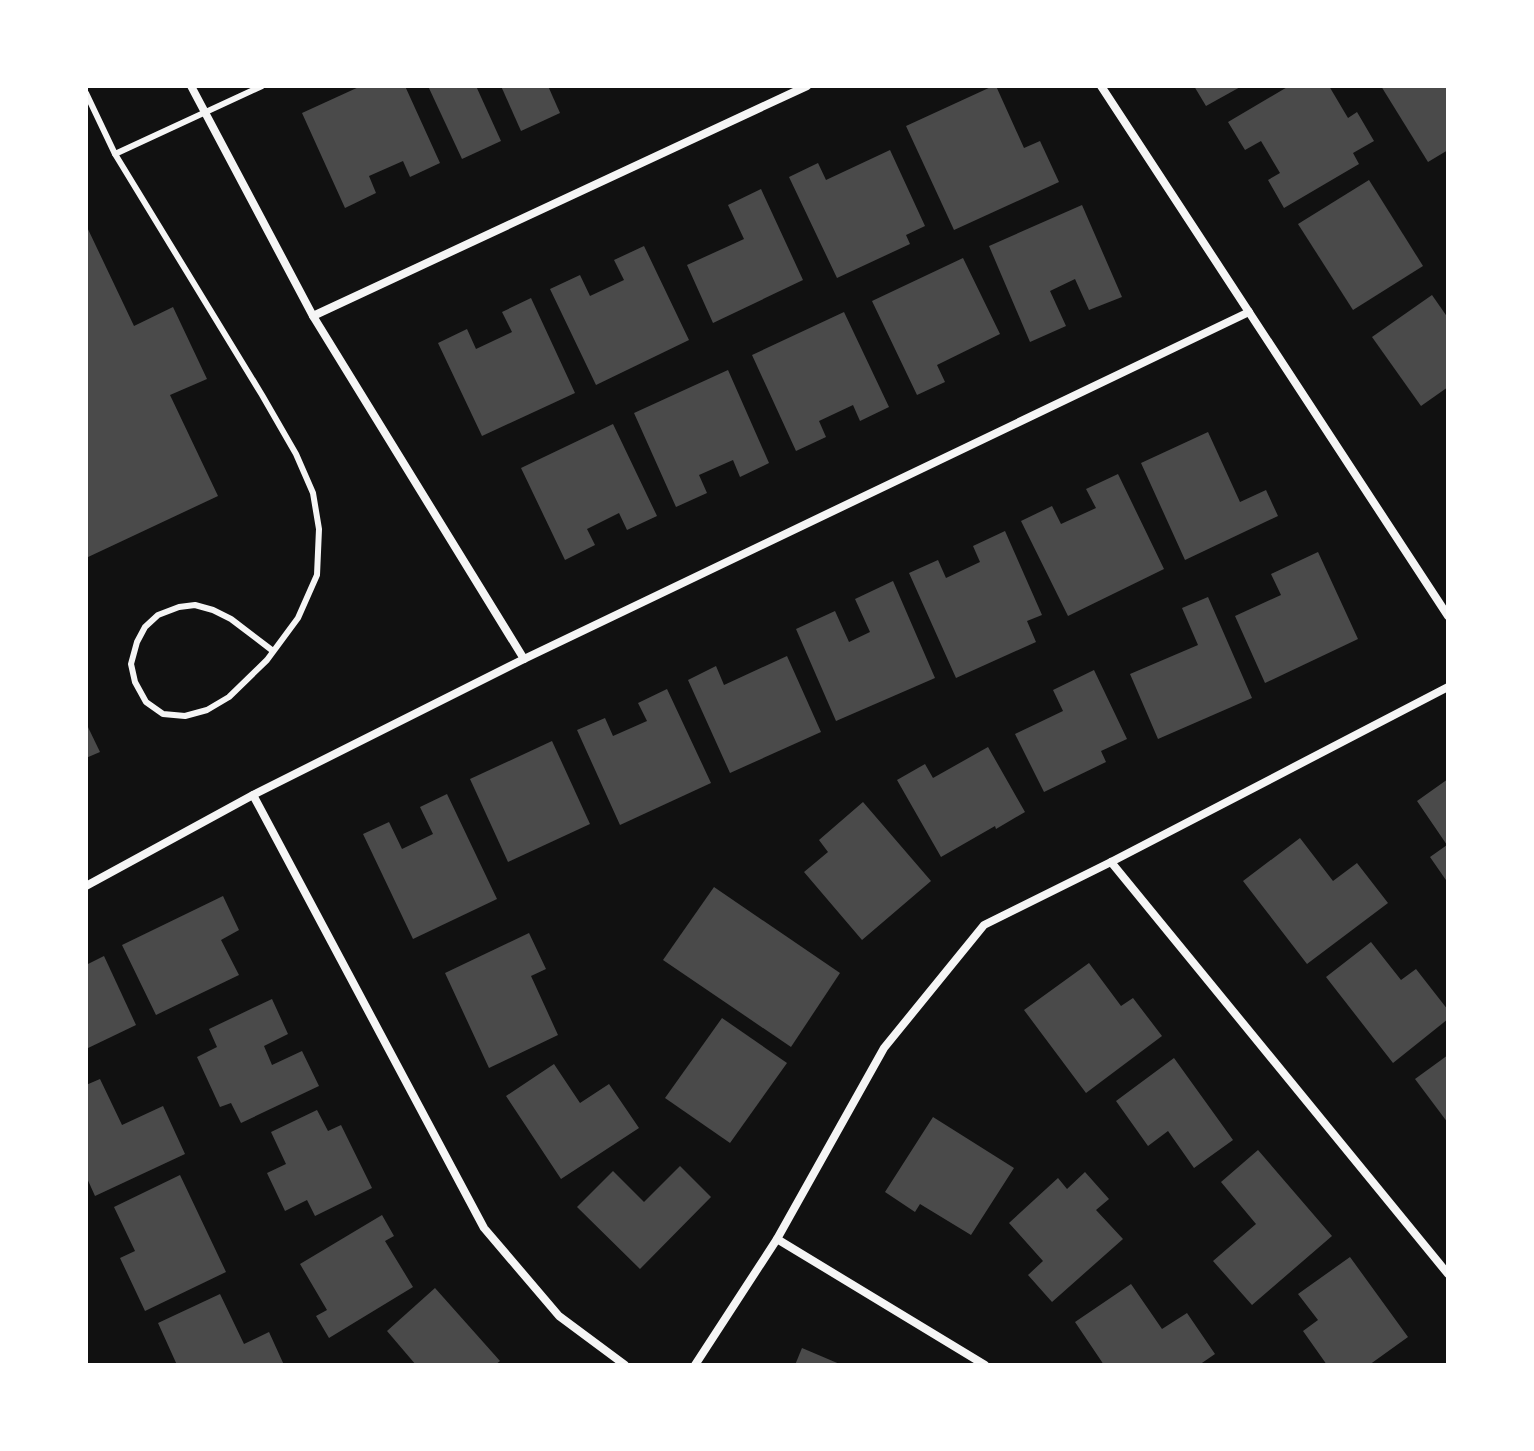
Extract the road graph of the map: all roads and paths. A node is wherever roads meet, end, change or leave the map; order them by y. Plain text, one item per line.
1 (191, 86) edge
2 (262, 86) edge
3 (807, 86) edge
4 (1101, 86) edge
5 (86, 93) edge
6 (204, 113) junction
7 (115, 154) junction
8 (1249, 312) junction
9 (313, 316) junction
10 (1448, 616) edge
11 (273, 651) junction
12 (524, 659) junction
13 (1448, 687) edge
14 (253, 795) junction
15 (1111, 862) junction
16 (86, 886) edge
17 (777, 1239) junction
18 (1448, 1274) edge
19 (625, 1365) edge
20 (695, 1365) edge
21 (985, 1365) edge

1 - 6 street
2 - 6 lane
3 - 9 street
4 - 8 street
5 - 7 lane
6 - 7 lane
6 - 9 street
7 - 11 lane
8 - 10 street
8 - 12 street
9 - 12 street
11 - 11 lane
12 - 14 street
13 - 15 street
14 - 16 street
14 - 19 street
15 - 17 street
15 - 18 street
17 - 20 street
17 - 21 street

